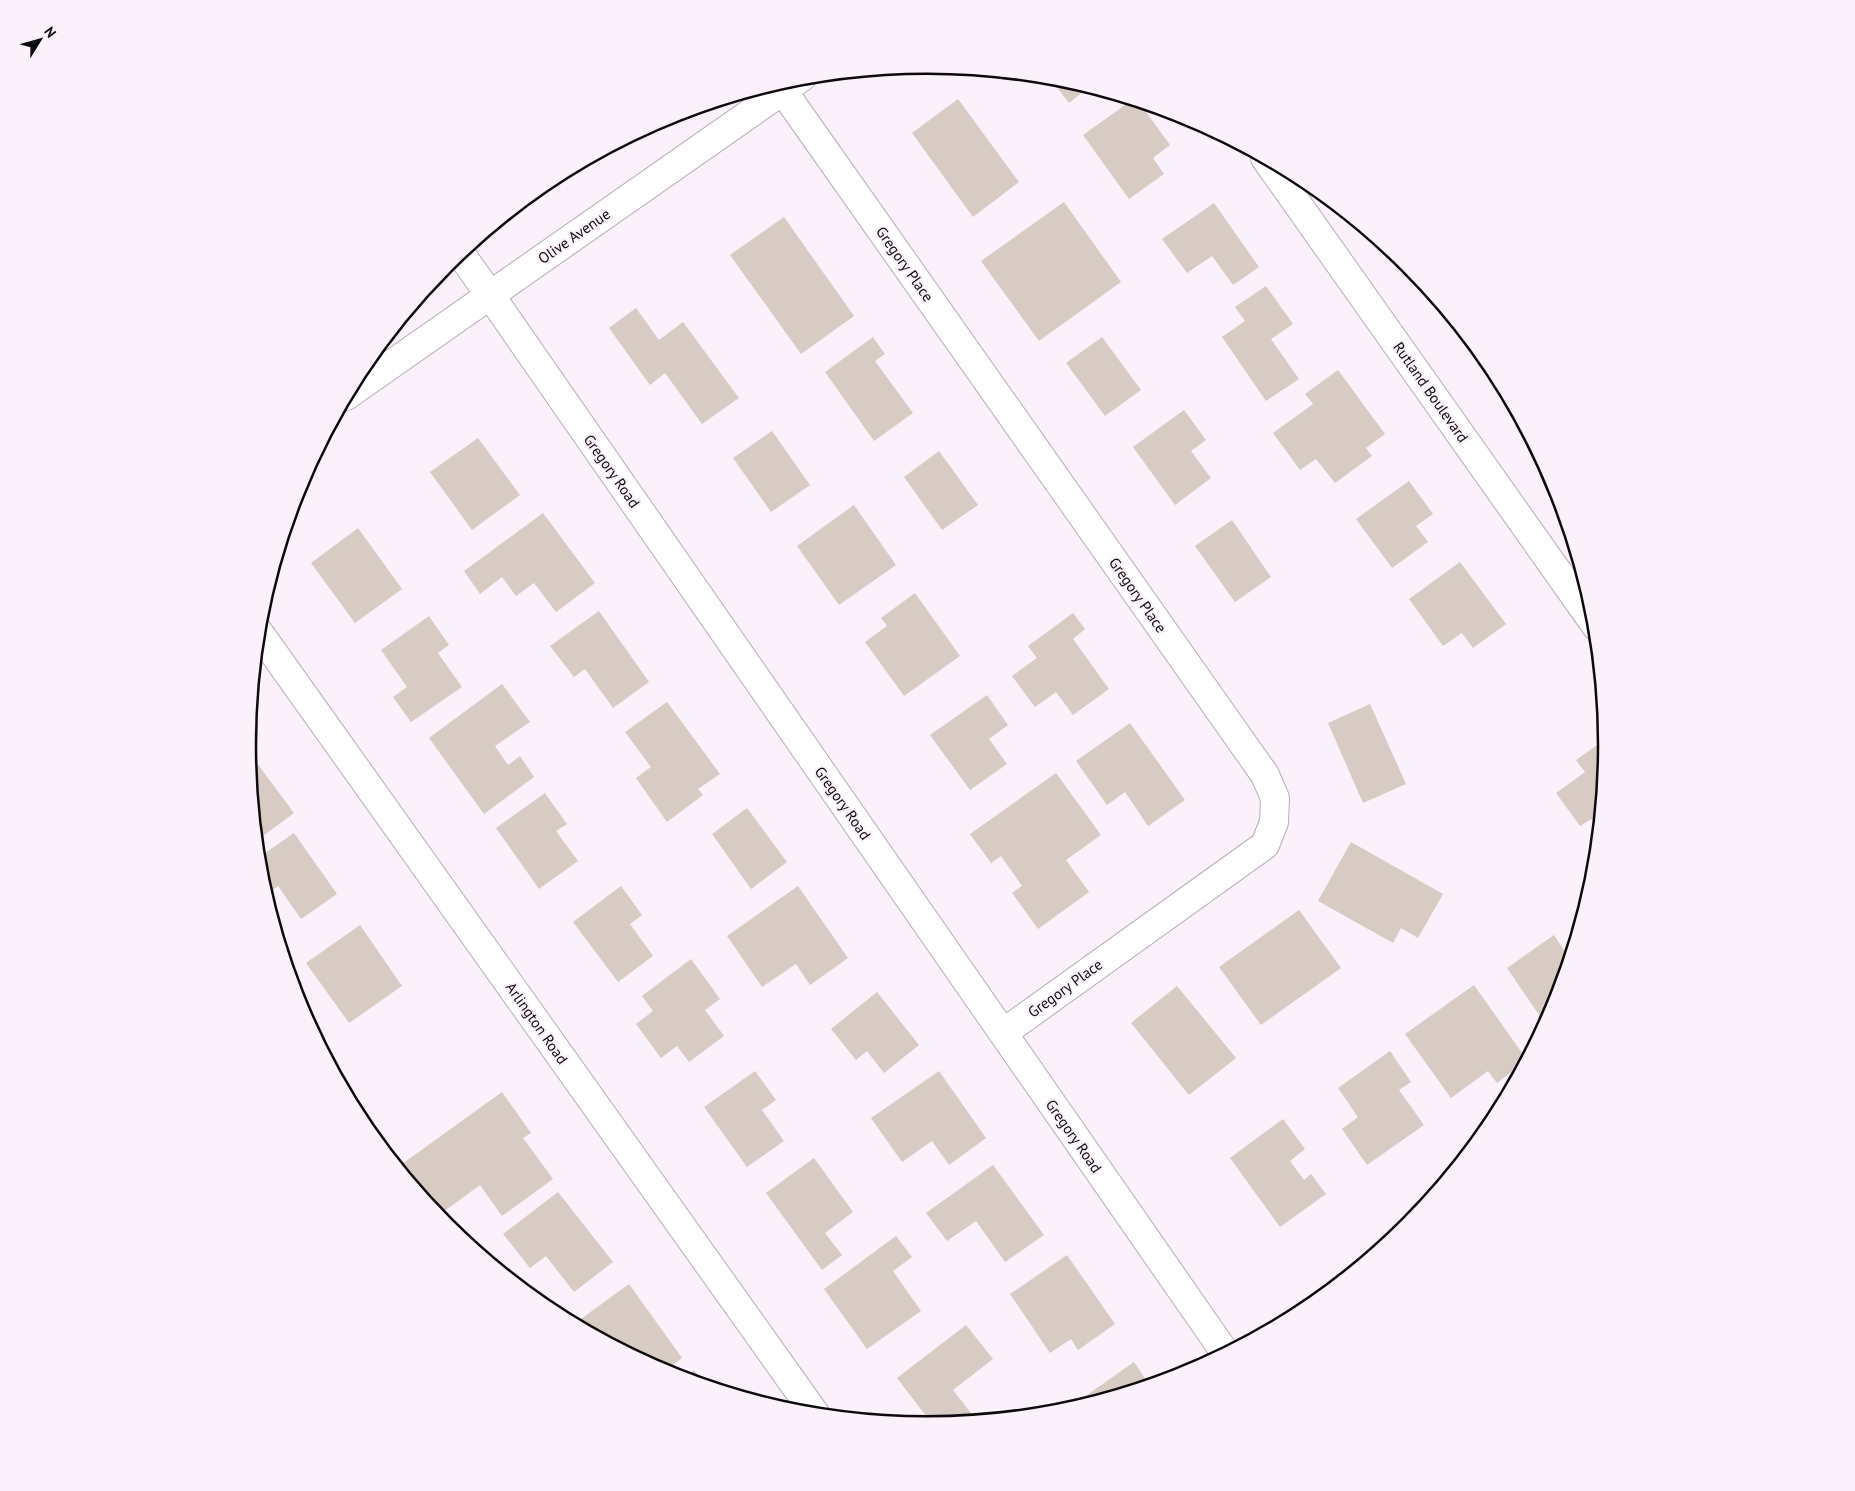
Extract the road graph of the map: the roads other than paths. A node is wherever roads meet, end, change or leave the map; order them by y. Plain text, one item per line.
1 (794, 87) edge
2 (783, 90) edge
3 (1276, 172) edge
4 (465, 260) edge
5 (490, 295) junction
6 (361, 386) edge
7 (1585, 611) edge
8 (264, 640) edge
9 (1003, 1033) junction
10 (1223, 1349) edge
11 (810, 1407) edge

1 - 9 street, Gregory Place
2 - 5 street, Olive Avenue
3 - 7 street, Rutland Boulevard
4 - 5 street, Gregory Road
5 - 6 street, Olive Avenue
5 - 9 street, Gregory Road
8 - 11 street, Arlington Road
9 - 10 street, Gregory Road

